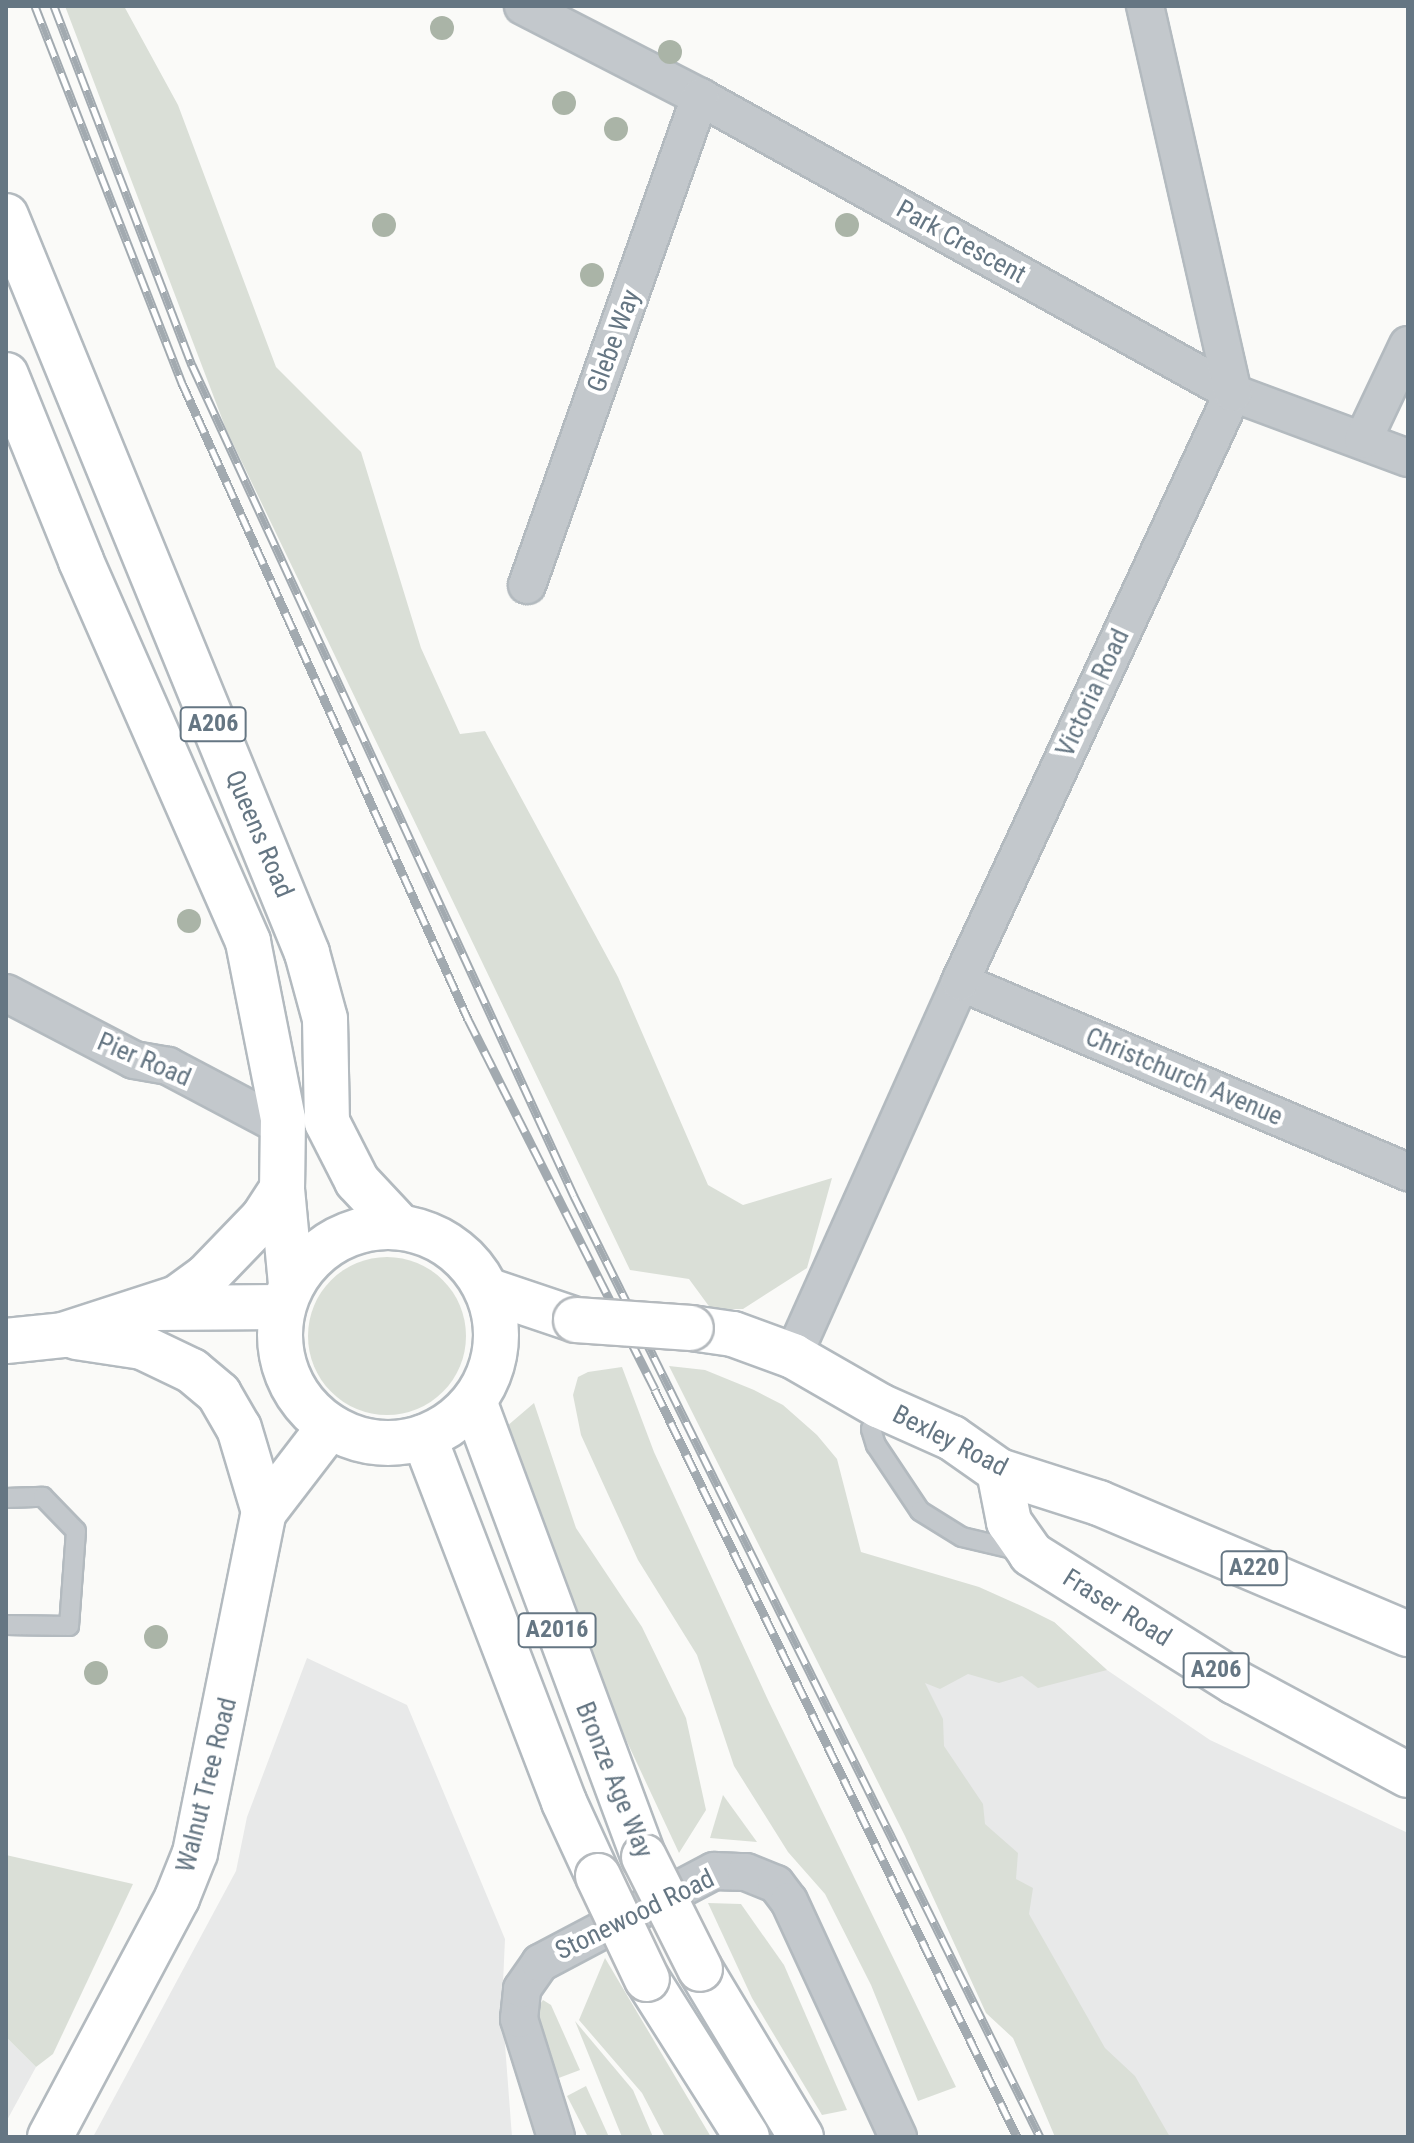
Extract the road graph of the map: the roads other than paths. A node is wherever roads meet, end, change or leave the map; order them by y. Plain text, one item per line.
1 (523, 6) edge
2 (1145, 6) edge
3 (700, 97) junction
4 (6, 216) edge
5 (1408, 345) edge
6 (6, 375) edge
7 (1233, 393) junction
8 (1363, 440) junction
9 (1408, 458) edge
10 (527, 585) dead end
11 (960, 982) junction
12 (6, 993) edge
13 (283, 1127) junction
14 (1408, 1172) edge
15 (282, 1189) junction
16 (400, 1227) junction
17 (487, 1290) junction
18 (287, 1296) junction
19 (153, 1308) junction
20 (576, 1320) junction
21 (63, 1335) junction
22 (6, 1341) edge
23 (793, 1356) junction
24 (494, 1360) junction
25 (474, 1401) junction
26 (880, 1406) junction
27 (330, 1426) junction
28 (424, 1437) junction
29 (999, 1471) junction
30 (6, 1498) edge
31 (264, 1512) junction
32 (1031, 1554) junction
33 (6, 1625) edge
34 (1408, 1634) edge
35 (1408, 1775) edge
36 (50, 2137) edge
37 (556, 2137) edge
38 (747, 2137) edge
39 (801, 2137) edge
40 (898, 2137) edge

1 - 3 street, Park Crescent
2 - 7 street
3 - 7 street, Park Crescent
3 - 10 street, Glebe Way
4 - 16 main road, Queens Road / A206
5 - 8 street
6 - 13 main road, Queens Road / A206
7 - 8 street, Park Crescent
7 - 11 street, Victoria Road
8 - 9 street, Park Crescent
11 - 14 street, Christchurch Avenue
11 - 23 street, Victoria Road
12 - 13 street, Pier Road
13 - 15 main road, Queens Road / A206
15 - 18 main road, Queens Road / A206
15 - 19 main road
16 - 17 main road
16 - 18 main road
17 - 20 main road, Bexley Road / A220
17 - 24 main road
18 - 19 main road
18 - 27 main road
19 - 21 main road
20 - 23 main road, Bexley Road / A220, bridge
20 - 24 main road, Bexley Road / A220
21 - 22 main road
21 - 31 main road
23 - 26 main road, Bexley Road / A220
24 - 25 main road
25 - 28 main road
25 - 39 main road, Bronze Age Way / A2016, bridge
26 - 29 main road, Bexley Road / A220
26 - 32 lane
27 - 28 main road
27 - 31 main road, Walnut Tree Road
28 - 38 main road, Bronze Age Way / A2016, bridge
29 - 32 main road, Fraser Road / A206
29 - 34 main road, Bexley Road / A220
30 - 33 lane
31 - 36 main road, Walnut Tree Road
32 - 35 main road, Fraser Road / A206
37 - 40 street, Stonewood Road

